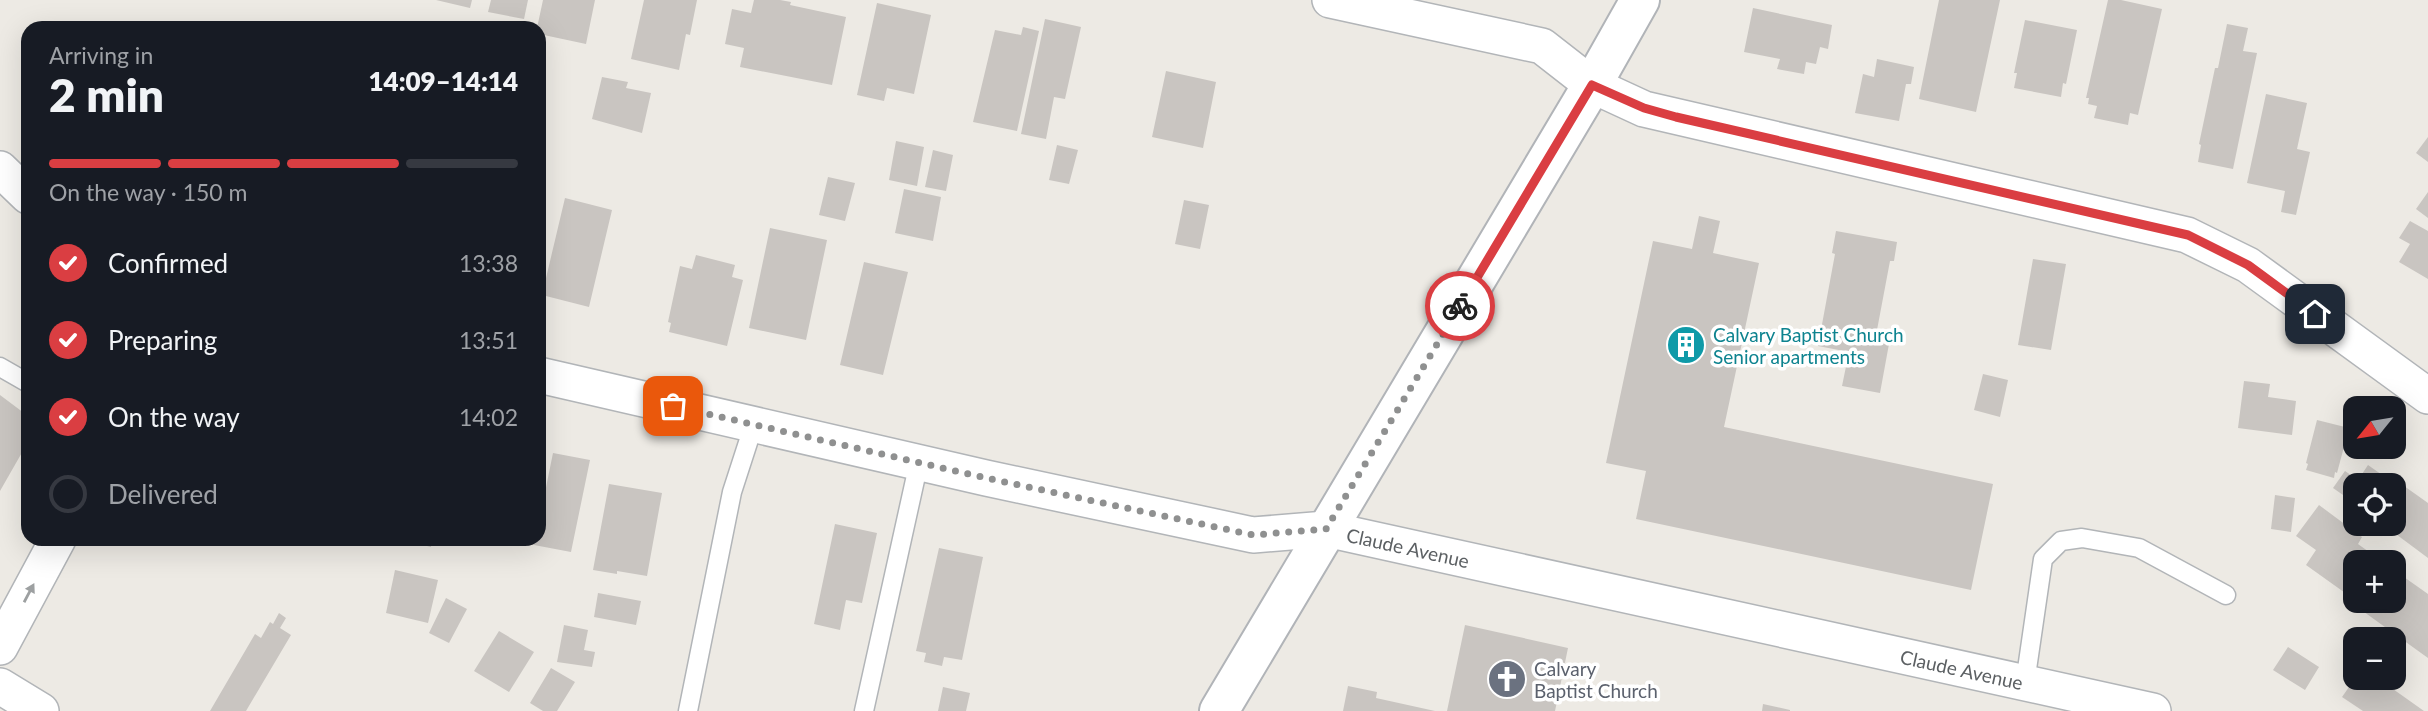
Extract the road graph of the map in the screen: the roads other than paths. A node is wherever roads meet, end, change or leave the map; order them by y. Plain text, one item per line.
1 (1330, 0) edge
2 (1640, 0) edge
3 (1592, 85) junction
4 (0, 169) edge
5 (21, 189) edge
6 (0, 367) edge
7 (546, 377) edge
8 (21, 379) edge
9 (2428, 396) edge
10 (754, 424) junction
11 (919, 462) junction
12 (1326, 529) junction
13 (54, 546) edge
14 (2226, 595) dead end
15 (0, 647) edge
16 (2025, 683) junction
17 (0, 687) edge
18 (41, 711) edge
19 (688, 711) edge
20 (864, 711) edge
21 (1219, 711) edge
22 (2153, 711) edge

1 - 3 street
2 - 3 main road
3 - 9 street
3 - 12 main road
4 - 5 street
6 - 8 lane
7 - 10 street, Claude Avenue
10 - 11 street, Claude Avenue
10 - 19 lane
11 - 12 street, Claude Avenue
11 - 20 lane
12 - 16 street, Claude Avenue
12 - 21 main road
15 -> 13 street
14 - 16 lane
16 - 22 street, Claude Avenue
17 - 18 street

